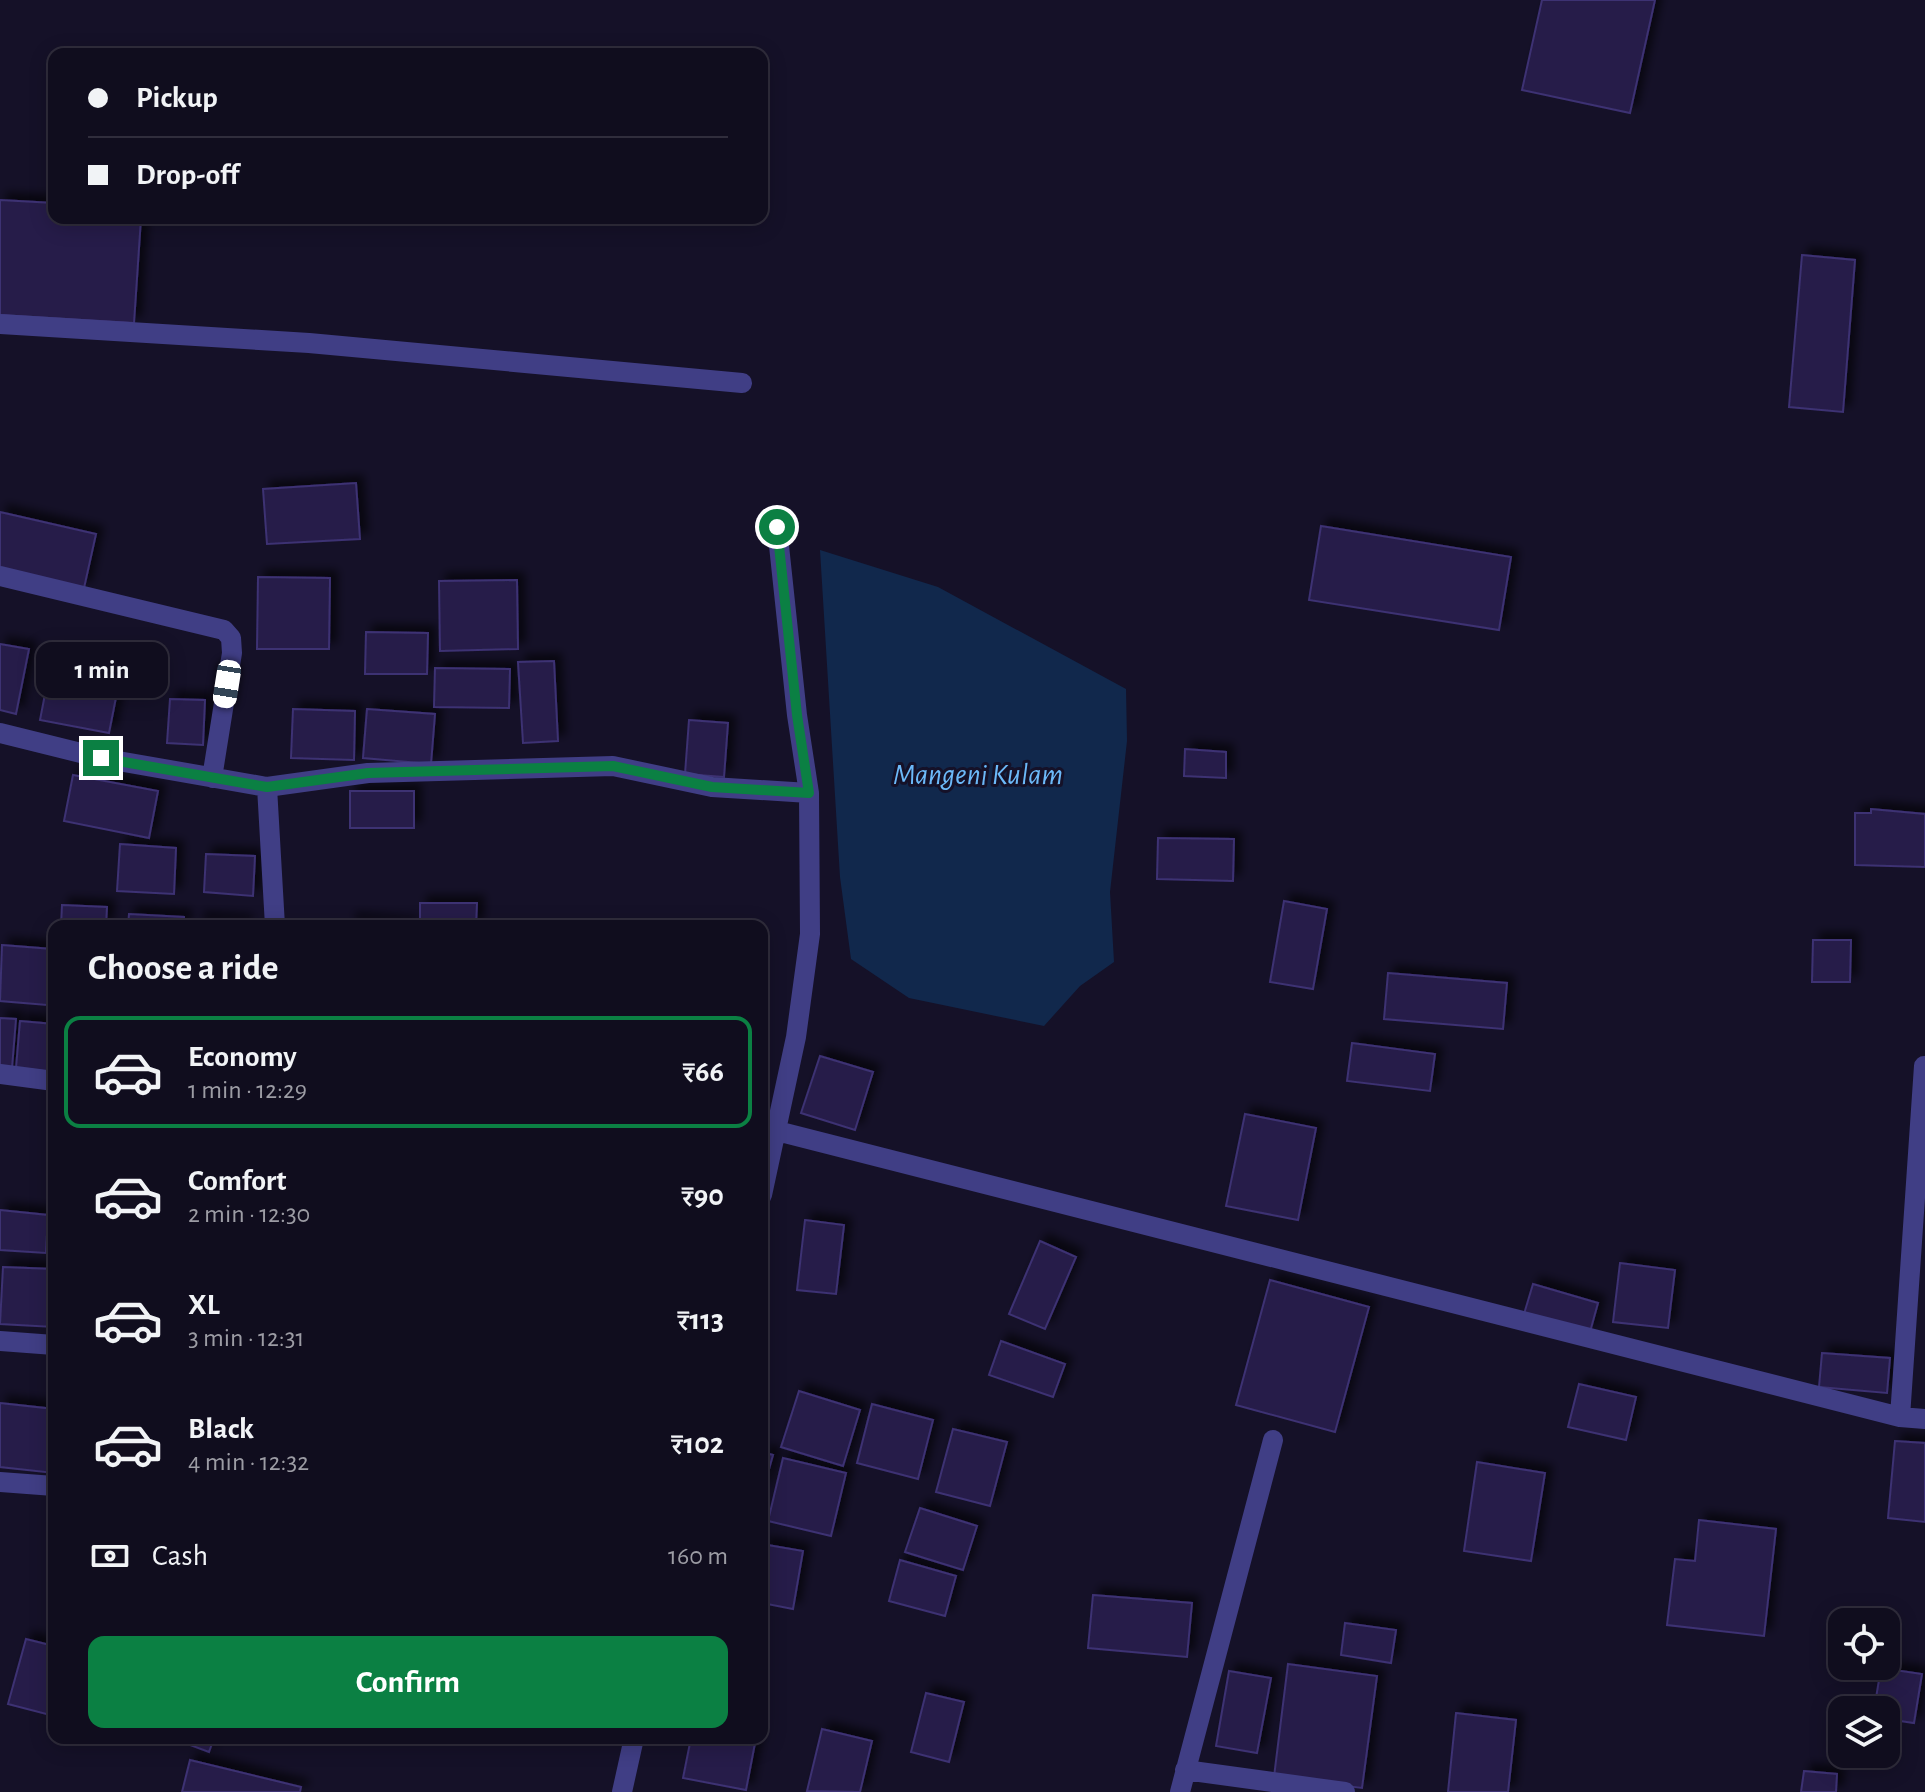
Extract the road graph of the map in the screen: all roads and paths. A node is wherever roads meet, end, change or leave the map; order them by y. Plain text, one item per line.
1 (0, 324) edge
2 (742, 383) dead end
3 (777, 527) dead end
4 (0, 576) edge
5 (0, 733) edge
6 (212, 778) junction
7 (267, 787) junction
8 (809, 793) junction
9 (275, 920) edge
10 (1924, 1066) edge
11 (0, 1074) edge
12 (48, 1080) edge
13 (777, 1131) junction
14 (768, 1169) edge
15 (0, 1341) edge
16 (48, 1345) edge
17 (1900, 1417) junction
18 (1925, 1419) edge
19 (1273, 1440) dead end
20 (0, 1482) edge
21 (48, 1486) edge
22 (633, 1744) edge
23 (1185, 1770) junction
24 (622, 1792) edge
25 (1180, 1792) edge
26 (1345, 1792) edge

1 - 2 street
3 - 8 street
4 - 6 street
5 - 6 street
6 - 7 street
7 - 8 street
7 - 9 street
8 - 13 street
10 - 17 street
11 - 12 street
13 - 14 street
13 - 17 street
15 - 16 street
17 - 18 street
19 - 23 street
20 - 21 street
22 - 24 street
23 - 25 street
23 - 26 street

